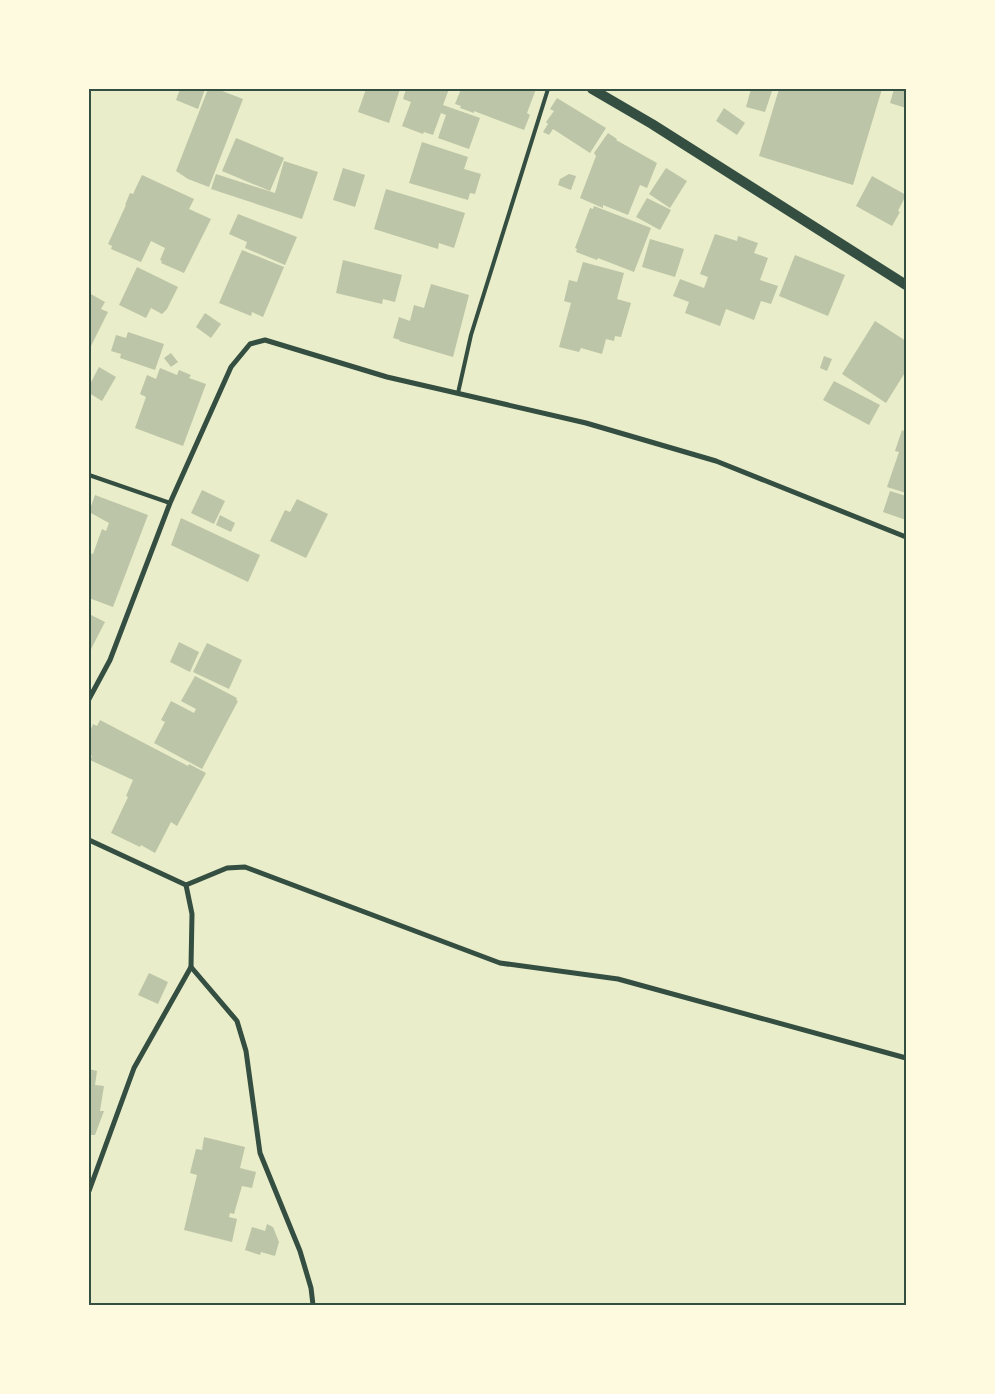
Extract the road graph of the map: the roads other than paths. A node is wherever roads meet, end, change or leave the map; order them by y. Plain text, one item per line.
1 (548, 89) edge
2 (592, 89) edge
3 (906, 285) edge
4 (458, 394) junction
5 (89, 475) edge
6 (170, 503) junction
7 (906, 537) edge
8 (89, 699) edge
9 (89, 840) edge
10 (186, 885) junction
11 (190, 967) junction
12 (906, 1058) edge
13 (89, 1191) edge
14 (313, 1305) edge

1 - 4 lane
2 - 3 main road
4 - 6 street
4 - 7 street
5 - 6 lane
6 - 8 street
9 - 10 street
10 - 11 street
10 - 12 street
11 - 13 street
11 - 14 street

